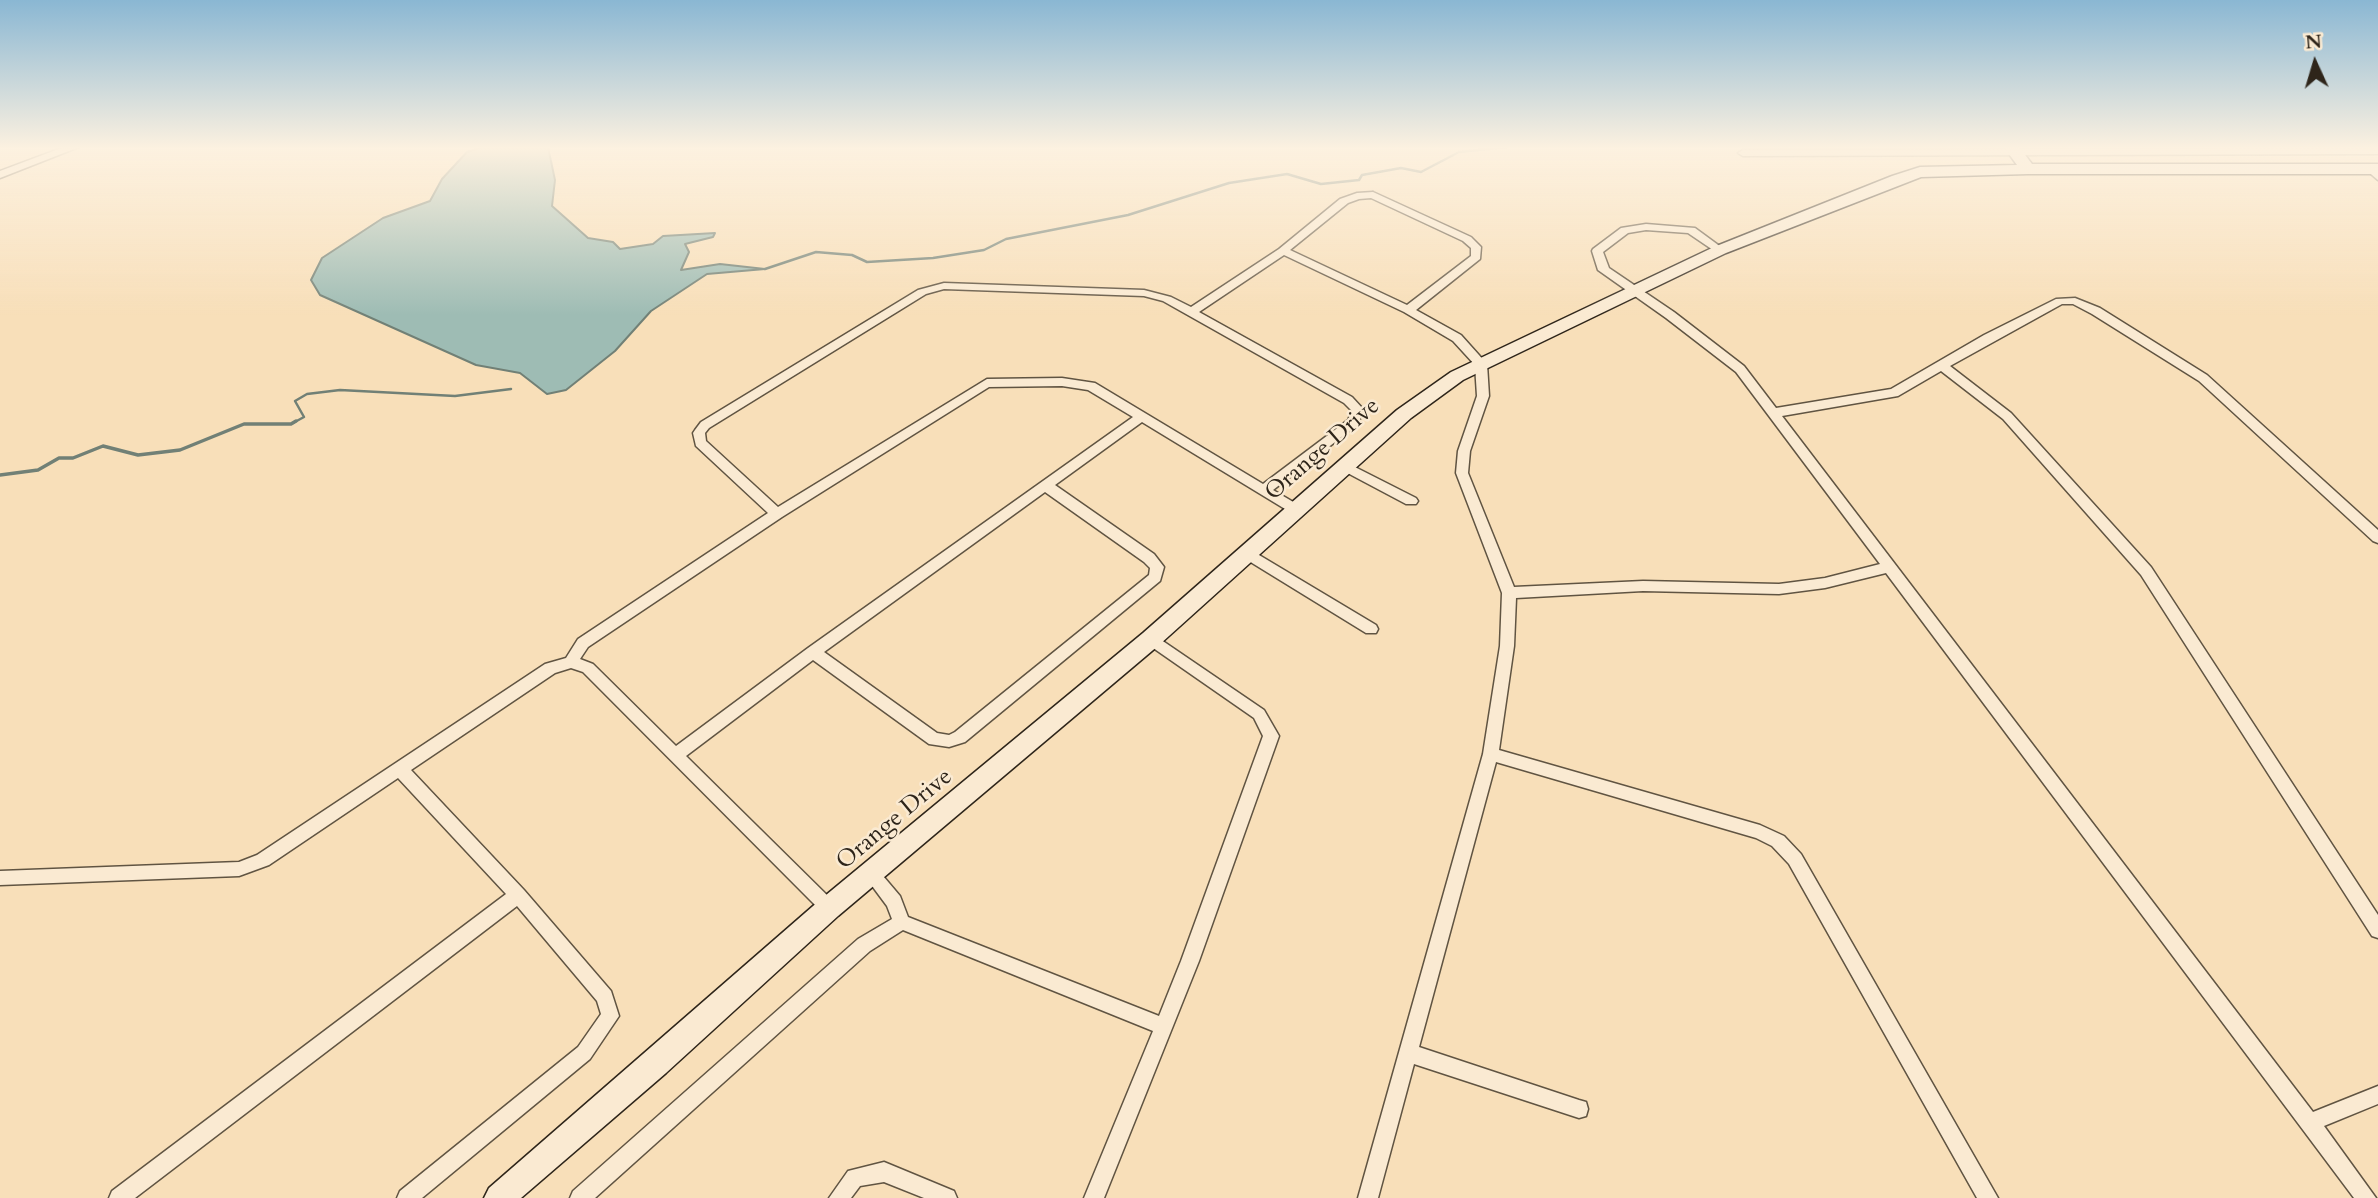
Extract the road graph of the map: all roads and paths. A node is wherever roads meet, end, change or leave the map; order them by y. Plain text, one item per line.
1 (1342, 203) edge
2 (1390, 203) edge
3 (1837, 203) edge
4 (1720, 250) junction
5 (1283, 251) junction
6 (1634, 292) junction
7 (1408, 310) junction
8 (1190, 313) junction
9 (1481, 364) junction
10 (1941, 365) junction
11 (1772, 413) junction
12 (1142, 416) junction
13 (1345, 466) junction
14 (1045, 485) junction
15 (1265, 489) junction
16 (1411, 501) dead end
17 (1295, 509) junction
18 (776, 514) junction
19 (2378, 538) edge
20 (1249, 554) junction
21 (1890, 567) junction
22 (1509, 593) junction
23 (1371, 629) dead end
24 (1151, 639) junction
25 (813, 652) junction
26 (571, 662) junction
27 (677, 754) junction
28 (1491, 754) junction
29 (400, 769) junction
30 (872, 875) junction
31 (0, 878) edge
32 (517, 895) junction
33 (830, 908) junction
34 (902, 922) junction
35 (2378, 930) edge
36 (1162, 1026) junction
37 (1409, 1053) junction
38 (2378, 1095) edge
39 (1579, 1109) dead end
40 (2309, 1123) junction
41 (119, 1198) edge
42 (407, 1198) edge
43 (499, 1198) edge
44 (580, 1198) edge
45 (839, 1198) edge
46 (947, 1198) edge
47 (1094, 1198) edge
48 (1368, 1198) edge
49 (1988, 1198) edge
50 (2366, 1198) edge

1 - 5 street
2 - 7 street
3 - 4 street, Orange Drive
4 - 6 street, Orange Drive
4 - 6 street
5 - 7 street
5 - 8 street
6 - 9 street, Orange Drive
6 - 11 street
7 - 9 street
8 - 15 street
8 - 18 street
9 - 13 street, Orange Drive
9 - 22 street
10 - 11 street
10 - 19 street
10 - 35 street
11 - 21 street
12 - 14 street
12 - 15 street
12 - 18 street
13 - 16 street
13 - 17 street, Orange Drive
14 - 25 street
14 - 25 street
15 - 17 street
17 - 20 street, Orange Drive
18 - 26 street
20 - 23 street
20 - 24 street, Orange Drive
21 - 22 street
21 - 40 street
22 - 28 street
24 - 30 street, Orange Drive
24 - 36 street
25 - 27 street
26 - 27 street
26 - 29 street
27 - 33 street
28 - 37 street
28 - 49 street
29 - 31 street
29 - 32 street
30 - 33 street, Orange Drive
30 - 34 street
32 - 41 street
32 - 42 street
33 - 43 street, Orange Drive
34 - 36 street
34 - 44 street
36 - 47 street
37 - 39 street
37 - 48 street
38 - 40 street
40 - 50 street
45 - 46 street

